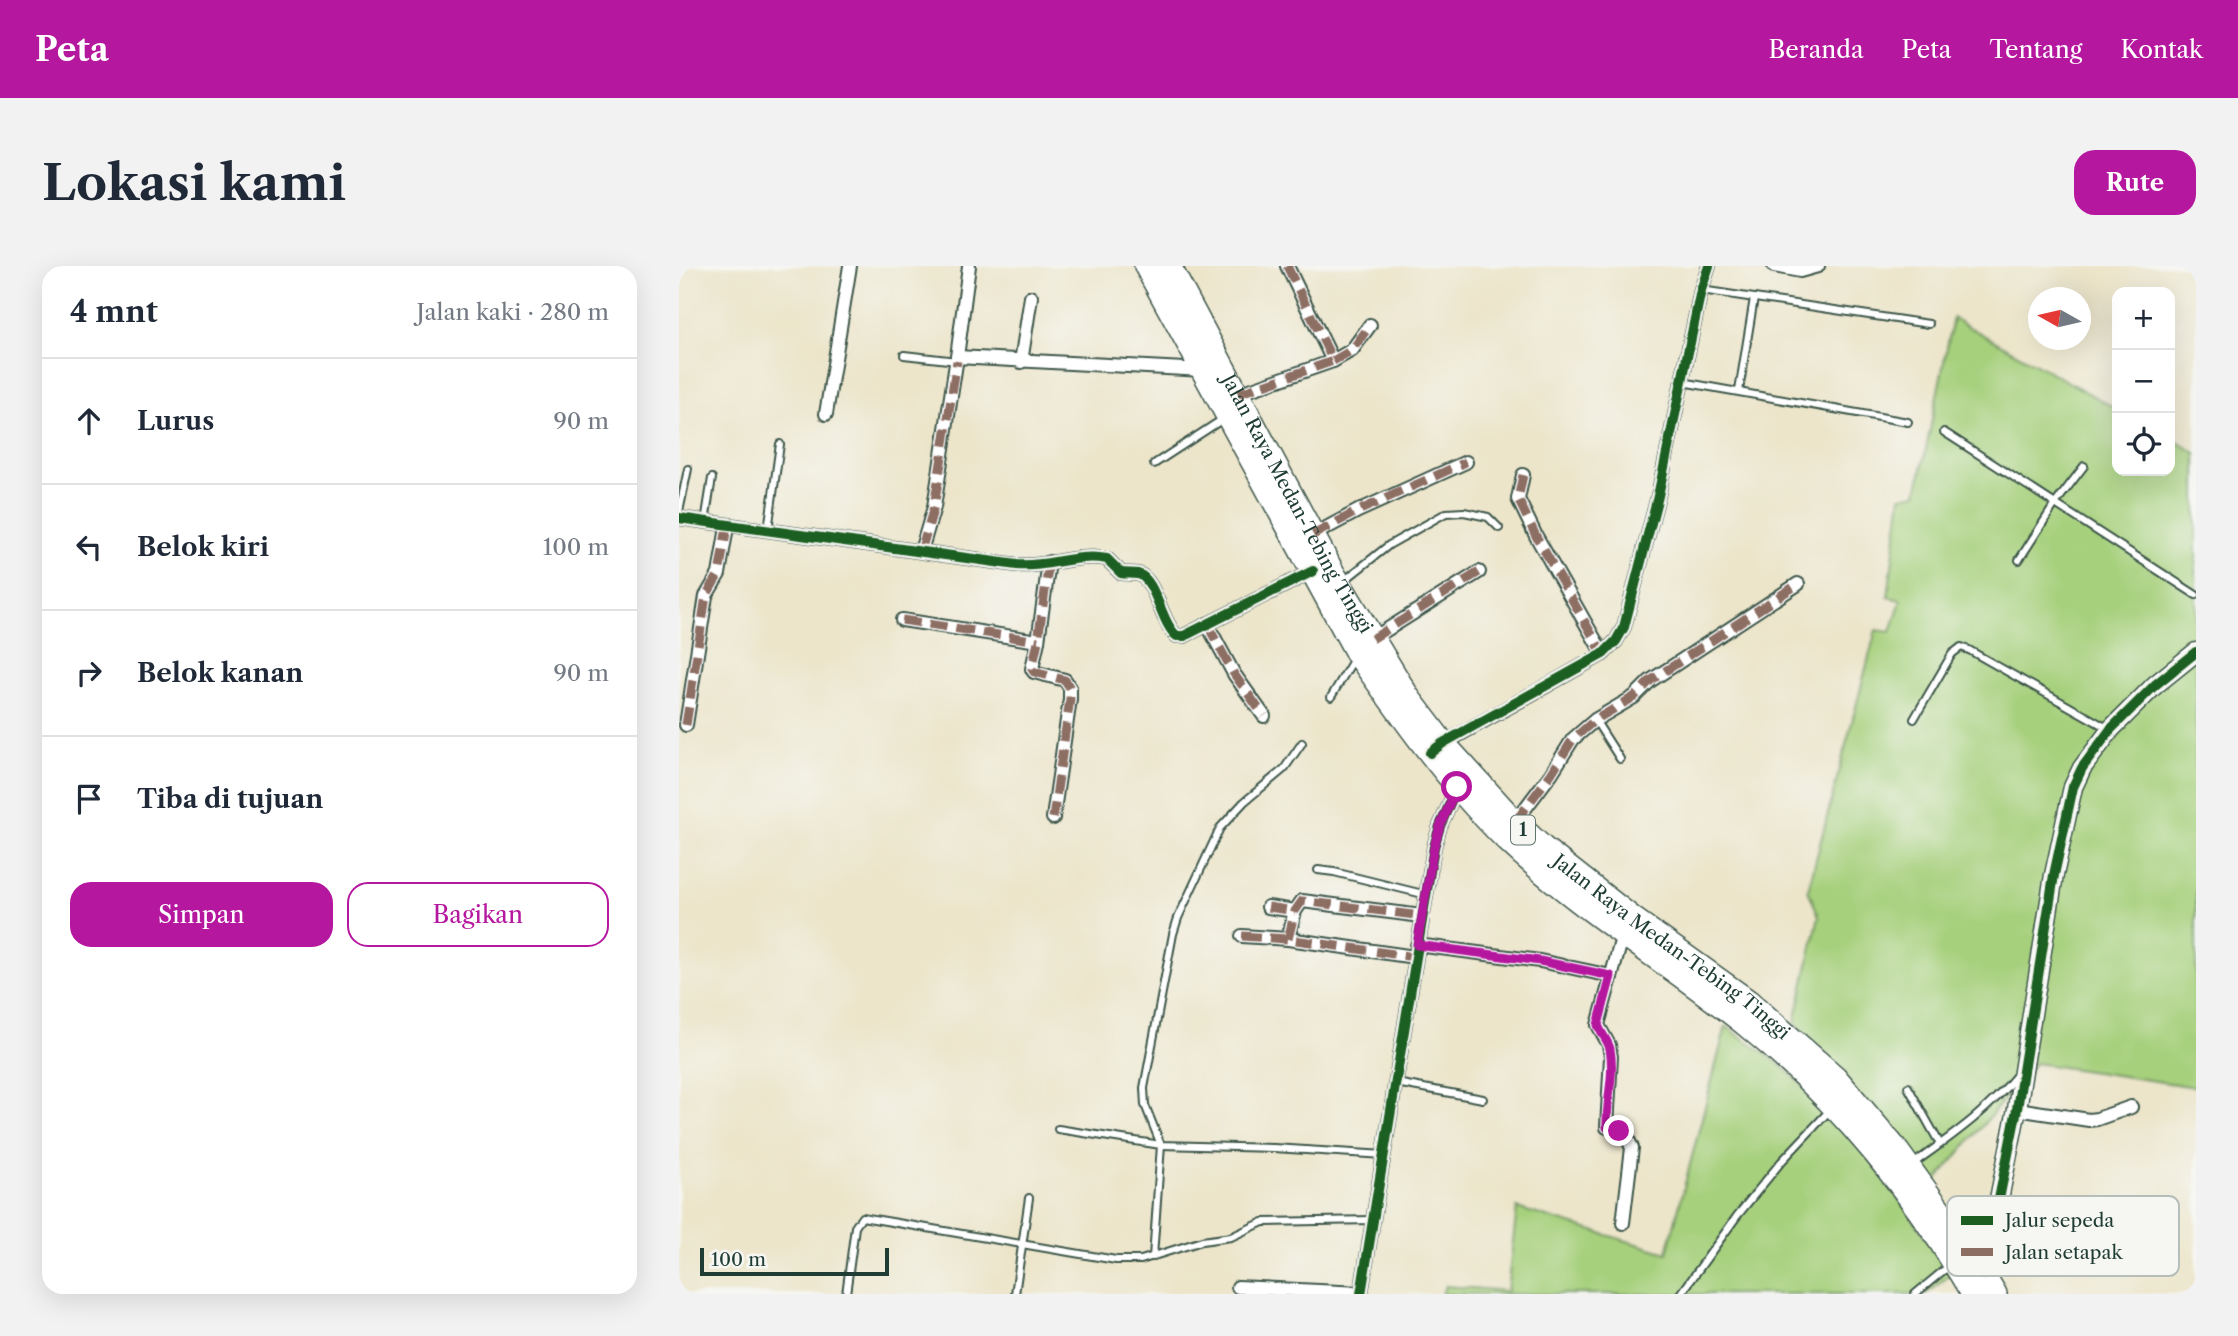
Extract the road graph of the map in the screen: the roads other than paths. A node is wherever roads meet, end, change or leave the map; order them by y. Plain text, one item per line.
1 (850, 266) edge
2 (969, 266) edge
3 (1146, 266) edge
4 (1169, 266) edge
5 (1287, 266) edge
6 (1709, 266) edge
7 (1774, 266) edge
8 (1818, 266) edge
9 (1701, 290) junction
10 (1031, 298) dead end
11 (1754, 298) junction
12 (1929, 324) dead end
13 (1370, 325) dead end
14 (904, 355) dead end
15 (957, 359) junction
16 (1333, 360) junction
17 (1021, 362) junction
18 (1204, 370) junction
19 (1682, 382) junction
20 (1739, 391) junction
21 (1238, 394) junction
22 (827, 414) dead end
23 (1229, 416) junction
24 (1908, 422) dead end
25 (1944, 432) dead end
26 (779, 444) dead end
27 (1466, 462) dead end
28 (1154, 464) dead end
29 (2084, 466) dead end
30 (688, 469) dead end
31 (1523, 475) dead end
32 (712, 478) dead end
33 (2055, 504) junction
34 (679, 512) edge
35 (679, 518) edge
36 (705, 522) junction
37 (727, 527) junction
38 (1499, 528) dead end
39 (768, 530) junction
40 (1313, 535) junction
41 (922, 551) junction
42 (2019, 560) dead end
43 (1049, 562) junction
44 (1313, 571) junction
45 (1479, 572) dead end
46 (1340, 584) junction
47 (1798, 584) dead end
48 (2196, 595) edge
49 (902, 620) dead end
50 (1207, 624) junction
51 (1038, 641) junction
52 (1364, 646) junction
53 (2196, 652) edge
54 (1603, 654) junction
55 (1331, 697) dead end
56 (1264, 716) dead end
57 (1914, 719) dead end
58 (1595, 720) junction
59 (686, 724) dead end
60 (2111, 729) junction
61 (1302, 743) dead end
62 (1436, 748) junction
63 (1620, 759) dead end
64 (1457, 787) junction
65 (1053, 818) dead end
66 (1514, 822) junction
67 (1318, 870) dead end
68 (1427, 895) junction
69 (1268, 908) dead end
70 (1295, 911) junction
71 (1422, 916) junction
72 (1623, 934) junction
73 (1242, 936) dead end
74 (1287, 939) junction
75 (1416, 951) junction
76 (1611, 976) junction
77 (2024, 1066) junction
78 (1396, 1083) junction
79 (1908, 1087) dead end
80 (1483, 1099) dead end
81 (1835, 1105) junction
82 (2131, 1107) dead end
83 (2017, 1109) junction
84 (1058, 1129) dead end
85 (1940, 1144) junction
86 (1161, 1145) junction
87 (1384, 1154) junction
88 (1909, 1167) junction
89 (1999, 1196) edge
90 (1029, 1198) dead end
91 (1373, 1220) junction
92 (1947, 1221) edge
93 (1623, 1223) dead end
94 (1023, 1242) junction
95 (1947, 1252) edge
96 (1153, 1257) junction
97 (1947, 1268) edge
98 (1962, 1276) edge
99 (1986, 1276) edge
100 (1238, 1287) dead end
101 (846, 1294) edge
102 (1015, 1294) edge
103 (1361, 1294) edge
104 (1681, 1294) edge
105 (1915, 1294) edge
106 (1973, 1294) edge
107 (1995, 1294) edge

1 - 22 street
2 - 15 street
3 - 18 highway, Jalan Raya Medan-Tebing Tinggi / 1
4 - 21 highway, Jalan Raya Medan-Tebing Tinggi / 1
5 - 16 street
6 - 9 street
7 - 8 street
9 - 11 lane
9 - 19 street
10 - 17 street
11 - 12 lane
11 - 20 lane
13 - 16 street
14 - 15 lane
15 - 17 street
15 - 41 street
16 - 21 street
17 - 18 street
18 - 23 highway, Jalan Raya Medan-Tebing Tinggi / 1
19 - 20 lane
19 - 54 street
20 - 24 lane
21 - 40 highway, Jalan Raya Medan-Tebing Tinggi / 1
23 - 28 lane
23 - 44 highway, Jalan Raya Medan-Tebing Tinggi / 1
25 - 33 lane
26 - 39 lane
27 - 40 street
29 - 33 lane
30 - 34 lane
31 - 54 street
32 - 36 lane
33 - 42 lane
33 - 48 lane
35 - 36 street
36 - 37 street
37 - 39 street
37 - 59 street
38 - 46 lane
39 - 41 street
40 - 46 highway, Jalan Raya Medan-Tebing Tinggi / 1
41 - 43 street
43 - 50 street
43 - 51 street
44 - 50 street
44 - 52 highway, Jalan Raya Medan-Tebing Tinggi / 1
45 - 52 street
46 - 52 highway, Jalan Raya Medan-Tebing Tinggi / 1
47 - 58 street
49 - 51 street
50 - 56 street
51 - 65 street
52 - 55 lane
52 - 62 highway, Jalan Raya Medan-Tebing Tinggi / 1
53 - 60 street
54 - 62 street
57 - 60 lane
58 - 63 lane
58 - 66 street
60 - 77 street
61 - 86 lane
62 - 64 highway, Jalan Raya Medan-Tebing Tinggi / 1
62 - 66 highway, Jalan Raya Medan-Tebing Tinggi / 1
64 - 68 street
64 - 72 highway, Jalan Raya Medan-Tebing Tinggi / 1
66 - 88 highway, Jalan Raya Medan-Tebing Tinggi / 1
67 - 68 lane
68 - 71 street
69 - 70 street
70 - 71 street
70 - 74 street
71 - 75 street
72 - 76 street
72 - 81 highway, Jalan Raya Medan-Tebing Tinggi / 1
73 - 74 street
74 - 75 street
75 - 76 street
75 - 78 street
76 - 93 street
77 - 83 street
77 - 85 lane
78 - 80 lane
78 - 87 street
79 - 85 lane
81 - 95 highway, Jalan Raya Medan-Tebing Tinggi / 1
81 - 104 lane
82 - 83 street
83 - 89 street
84 - 86 lane
85 - 88 lane
86 - 87 lane
86 - 96 lane
87 - 91 street
88 - 92 highway, Jalan Raya Medan-Tebing Tinggi / 1
90 - 94 lane
91 - 96 lane
91 - 103 street
94 - 96 lane
94 - 101 lane
94 - 102 lane
97 - 105 lane
98 - 106 highway, Jalan Raya Medan-Tebing Tinggi / 1
99 - 107 highway, Jalan Raya Medan-Tebing Tinggi / 1
100 - 103 street

